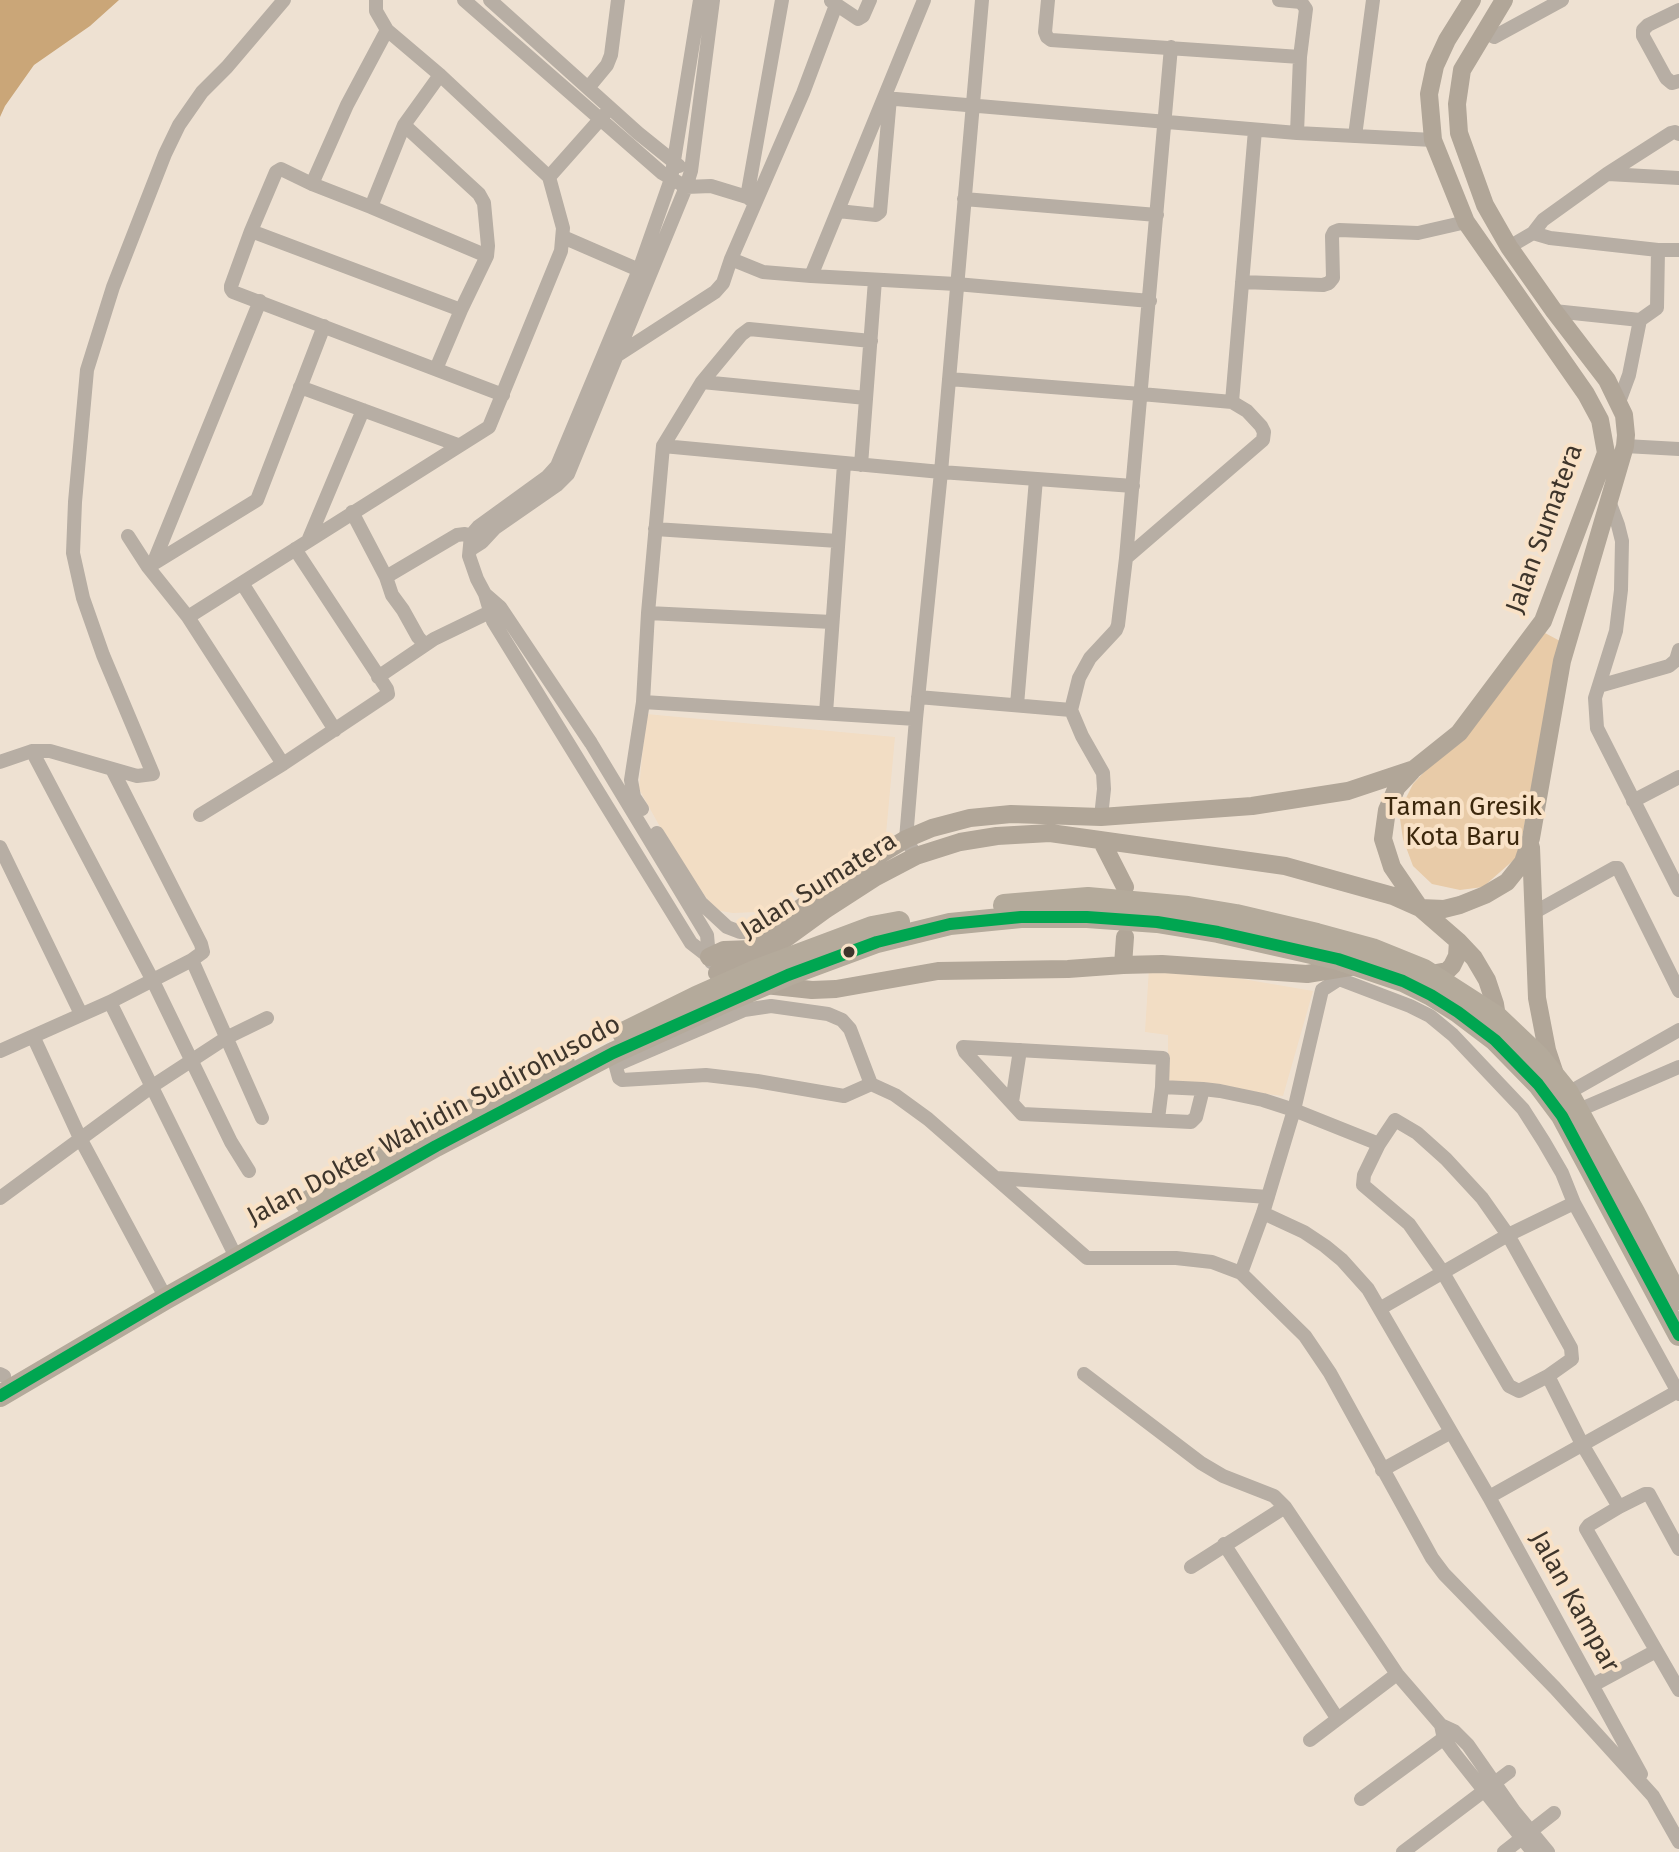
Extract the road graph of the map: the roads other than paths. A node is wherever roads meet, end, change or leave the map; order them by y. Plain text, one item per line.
1 (284, 0) edge
2 (376, 0) edge
3 (464, 0) edge
4 (490, 0) edge
5 (700, 0) edge
6 (713, 0) edge
7 (782, 0) edge
8 (870, 0) edge
9 (924, 0) edge
10 (982, 0) edge
11 (1048, 0) edge
12 (1279, 0) edge
13 (1373, 0) edge
14 (1472, 0) edge
15 (1562, 0) edge
16 (615, 2) edge
17 (833, 2) edge
18 (1497, 3) edge
19 (1679, 10) edge
20 (387, 30) junction
21 (1485, 32) junction
22 (1171, 47) junction
23 (1300, 57) junction
24 (440, 75) junction
25 (1679, 81) edge
26 (588, 88) junction
27 (887, 98) junction
28 (972, 105) junction
29 (605, 114) junction
30 (1165, 122) junction
31 (404, 125) junction
32 (1255, 130) junction
33 (1297, 133) junction
34 (1679, 134) edge
35 (1355, 136) junction
36 (1433, 140) junction
37 (674, 164) junction
38 (691, 171) junction
39 (1607, 174) junction
40 (549, 177) junction
41 (1679, 178) edge
42 (671, 179) junction
43 (312, 184) junction
44 (693, 186) junction
45 (964, 199) junction
46 (751, 200) junction
47 (371, 207) junction
48 (838, 211) junction
49 (1157, 215) junction
50 (1466, 222) junction
51 (251, 231) junction
52 (1533, 233) junction
53 (563, 237) junction
54 (1509, 247) junction
55 (1658, 250) junction
56 (1679, 250) edge
57 (487, 256) junction
58 (731, 259) junction
59 (639, 270) junction
60 (811, 276) junction
61 (875, 280) junction
62 (1242, 282) junction
63 (956, 284) junction
64 (260, 301) junction
65 (1150, 301) junction
66 (461, 310) junction
67 (1554, 311) junction
68 (1640, 320) junction
69 (324, 326) junction
70 (871, 341) junction
71 (615, 356) junction
72 (436, 369) junction
73 (949, 379) junction
74 (702, 382) junction
75 (300, 387) junction
76 (1141, 394) junction
77 (503, 395) junction
78 (866, 398) junction
79 (1232, 402) junction
80 (1619, 402) junction
81 (363, 410) junction
82 (458, 445) junction
83 (663, 446) junction
84 (1625, 446) junction
85 (1679, 449) edge
86 (844, 464) junction
87 (861, 465) junction
88 (941, 472) junction
89 (1036, 479) junction
90 (1133, 486) junction
91 (1609, 501) junction
92 (352, 512) junction
93 (655, 529) junction
94 (128, 536) dead end
95 (838, 541) junction
96 (475, 542) junction
97 (301, 545) junction
98 (1126, 558) junction
99 (151, 566) junction
100 (1561, 575) junction
101 (386, 577) junction
102 (242, 583) junction
103 (1584, 584) junction
104 (495, 610) junction
105 (648, 613) junction
106 (188, 617) junction
107 (832, 622) junction
108 (425, 645) junction
109 (1679, 650) edge
110 (378, 677) junction
111 (1599, 686) junction
112 (918, 697) junction
113 (643, 702) junction
114 (1017, 705) junction
115 (1071, 710) junction
116 (826, 713) junction
117 (916, 719) junction
118 (335, 730) junction
119 (591, 743) junction
120 (32, 751) junction
121 (575, 752) junction
122 (0, 762) edge
123 (283, 764) junction
124 (112, 769) junction
125 (1414, 769) junction
126 (1679, 777) edge
127 (1633, 801) junction
128 (200, 815) dead end
129 (1101, 817) junction
130 (1531, 838) junction
131 (906, 839) junction
132 (1101, 840) junction
133 (0, 847) edge
134 (916, 856) junction
135 (1125, 887) dead end
136 (1679, 890) edge
137 (1088, 908) junction
138 (1420, 908) junction
139 (1535, 912) junction
140 (1157, 913) junction
141 (776, 929) junction
142 (1125, 937) dead end
143 (1458, 941) junction
144 (192, 960) junction
145 (1123, 965) junction
146 (1359, 966) junction
147 (716, 971) junction
148 (1287, 974) junction
149 (1431, 974) junction
150 (152, 979) junction
151 (765, 985) junction
152 (1322, 990) junction
153 (1679, 991) edge
154 (1537, 998) junction
155 (110, 1002) junction
156 (81, 1014) junction
157 (267, 1018) dead end
158 (1679, 1030) edge
159 (1501, 1033) junction
160 (33, 1036) junction
161 (226, 1038) junction
162 (1020, 1050) junction
163 (0, 1051) edge
164 (615, 1059) junction
165 (192, 1060) junction
166 (1679, 1067) edge
167 (871, 1084) junction
168 (151, 1087) junction
169 (1162, 1087) junction
170 (1203, 1089) junction
171 (1567, 1094) junction
172 (1012, 1102) junction
173 (497, 1105) junction
174 (1294, 1110) junction
175 (262, 1118) dead end
176 (1158, 1119) junction
177 (80, 1138) junction
178 (1379, 1144) junction
179 (413, 1150) junction
180 (249, 1171) dead end
181 (997, 1178) junction
182 (1268, 1197) junction
183 (0, 1198) edge
184 (1574, 1203) junction
185 (1263, 1213) junction
186 (1508, 1235) junction
187 (232, 1249) junction
188 (1442, 1271) junction
189 (1241, 1273) junction
190 (1676, 1287) edge
191 (161, 1289) junction
192 (1381, 1308) junction
193 (1679, 1335) edge
194 (1084, 1374) dead end
195 (1548, 1376) junction
196 (1, 1381) edge
197 (1678, 1392) edge
198 (1451, 1432) junction
199 (1582, 1444) junction
200 (1382, 1470) junction
201 (1489, 1497) junction
202 (1285, 1507) junction
203 (1619, 1507) junction
204 (1224, 1544) junction
205 (1679, 1549) edge
206 (1191, 1567) dead end
207 (1656, 1651) junction
208 (1397, 1674) junction
209 (1593, 1685) junction
210 (1679, 1690) edge
211 (1337, 1718) junction
212 (1447, 1732) junction
213 (1310, 1740) dead end
214 (1509, 1772) dead end
215 (1489, 1786) junction
216 (1653, 1796) junction
217 (1361, 1799) dead end
218 (1554, 1813) dead end
219 (1526, 1834) junction
220 (1679, 1842) edge
221 (1403, 1852) edge
222 (1504, 1852) edge
223 (1533, 1852) edge
224 (1548, 1852) edge

1 - 124 street
2 - 20 street
3 - 29 street
4 - 26 street
5 - 37 street
6 - 38 street
7 - 46 street
8 - 17 street
9 - 27 street
10 - 28 street
11 - 22 street
12 - 23 street
13 - 35 street
14 - 36 main road, Jalan Sumatera
15 - 21 street
16 - 26 street
17 - 46 street
18 - 21 main road, Jalan Sumatera
19 - 25 street
20 - 24 street
20 - 43 street
21 - 54 main road, Jalan Sumatera
22 - 23 street
22 - 30 street
23 - 33 street
24 - 31 street
24 - 40 street
26 - 29 street
27 - 28 street
27 - 48 street
27 - 48 street
28 - 30 street
28 - 45 street
29 - 37 street
29 - 40 street
29 - 42 street
30 - 32 street
30 - 49 street
31 - 47 street
31 - 57 street
32 - 33 street
32 - 62 street
33 - 35 street
34 - 39 street
35 - 36 street
36 - 50 main road, Jalan Sumatera
37 - 38 street
37 - 42 street
38 - 44 street
39 - 41 street
39 - 52 street
40 - 53 street
42 - 44 street
42 - 59 street
43 - 47 street
43 - 51 street
44 - 46 street
44 - 71 street
45 - 49 street
45 - 63 street
46 - 58 street
47 - 57 street
48 - 60 street
49 - 65 street
50 - 62 street
50 - 100 main road, Jalan Sumatera
51 - 64 street
51 - 66 street
52 - 54 street
52 - 55 street
53 - 59 street
53 - 77 street
54 - 67 main road, Jalan Sumatera
55 - 56 street
55 - 68 street
57 - 66 street
58 - 60 street
58 - 71 street
59 - 96 street
60 - 61 street
61 - 63 street
61 - 70 street
62 - 79 street
63 - 65 street
63 - 73 street
64 - 69 street
64 - 99 street
65 - 76 street
66 - 72 street
67 - 68 street
67 - 80 main road, Jalan Sumatera
68 - 80 street
69 - 72 street
69 - 75 street
70 - 74 street
70 - 78 street
71 - 96 street
72 - 77 street
73 - 76 street
73 - 88 street
74 - 78 street
74 - 83 street
75 - 81 street
75 - 99 street
76 - 79 street
76 - 90 street
77 - 82 street
78 - 87 street
79 - 98 street
80 - 84 main road, Jalan Sumatera
81 - 82 street
81 - 97 street
82 - 92 street
83 - 86 street
83 - 93 street
84 - 85 street
84 - 91 main road, Jalan Sumatera
86 - 87 street
86 - 95 street
87 - 88 street
88 - 89 street
88 - 112 street
89 - 90 street
89 - 114 street
90 - 98 street
91 - 103 main road, Jalan Sumatera
91 - 111 street
92 - 97 street
92 - 101 street
93 - 95 street
93 - 105 street
94 - 99 street
95 - 107 street
96 - 101 street
96 - 104 street
97 - 102 street
97 - 110 street
98 - 115 street
99 - 106 street
100 - 103 main road
100 - 125 main road, Jalan Sumatera
101 - 108 street
102 - 106 street
102 - 118 street
103 - 130 main road, Jalan Sumatera
104 - 108 street
104 - 119 street
104 - 121 street
105 - 107 street
105 - 113 street
106 - 123 street
107 - 116 street
108 - 110 street
109 - 111 street
110 - 118 street
111 - 127 street
112 - 114 street
112 - 117 street
113 - 116 street
113 - 141 street
114 - 115 street
115 - 129 street
116 - 117 street
117 - 131 street
118 - 123 street
119 - 121 street
119 - 147 street
120 - 122 street
120 - 124 street
120 - 150 street
121 - 147 street
123 - 128 street
124 - 144 street
125 - 129 main road, Jalan Sumatera
125 - 138 main road
126 - 127 street
127 - 136 street
129 - 131 main road, Jalan Sumatera
130 - 138 main road
130 - 139 main road
131 - 134 street
131 - 141 main road, Jalan Sumatera
132 - 134 main road, Jalan Sumatera
132 - 135 main road
132 - 138 main road, Jalan Sumatera
133 - 156 street
134 - 147 main road, Jalan Sumatera
137 - 140 highway, Jalan Dokter Wahidin Sudirohusodo
137 - 147 highway, Jalan Dokter Wahidin Sudirohusodo
137 - 151 highway, Jalan Dokter Wahidin Sudirohusodo
138 - 143 main road
139 - 153 street
139 - 154 main road
140 - 146 highway, Jalan Dokter Wahidin Sudirohusodo
140 - 149 highway, Jalan Dokter Wahidin Sudirohusodo
141 - 147 main road, Jalan Sumatera
142 - 145 main road
143 - 149 main road
143 - 159 main road
144 - 150 street
144 - 161 street
145 - 148 main road
145 - 151 main road
146 - 148 main road
146 - 159 highway, Jalan Dokter Wahidin Sudirohusodo
147 - 173 highway, Jalan Dokter Wahidin Sudirohusodo
148 - 152 street
149 - 159 highway, Jalan Dokter Wahidin Sudirohusodo
150 - 155 street
150 - 165 street
151 - 164 highway, Jalan Dokter Wahidin Sudirohusodo
152 - 174 street
152 - 184 street
154 - 159 main road
154 - 171 main road
155 - 156 street
155 - 168 street
156 - 160 street
157 - 161 street
158 - 171 street
159 - 171 highway, Jalan Dokter Wahidin Sudirohusodo
159 - 193 highway, Jalan Dokter Wahidin Sudirohusodo
160 - 163 street
160 - 177 street
161 - 165 street
161 - 175 street
162 - 169 street
162 - 172 street
162 - 172 street
164 - 167 street
164 - 167 street
164 - 173 highway, Jalan Dokter Wahidin Sudirohusodo
165 - 168 street
165 - 180 street
166 - 171 street
167 - 181 street
168 - 177 street
168 - 187 street
169 - 170 street
169 - 176 street
170 - 174 street
170 - 176 street
171 - 190 highway, Jalan Dokter Wahidin Sudirohusodo
172 - 176 street
173 - 179 highway, Jalan Dokter Wahidin Sudirohusodo
174 - 178 street
174 - 182 street
177 - 183 street
177 - 191 street
178 - 186 street
178 - 188 street
179 - 187 highway, Jalan Dokter Wahidin Sudirohusodo
179 - 196 highway, Jalan Dokter Wahidin Sudirohusodo
181 - 182 street
181 - 189 street
182 - 185 street
184 - 186 street
184 - 197 street
185 - 189 street
185 - 192 street, Jalan Kampar
186 - 188 street
186 - 195 street
187 - 191 highway, Jalan Dokter Wahidin Sudirohusodo
188 - 192 street
188 - 195 street
189 - 200 street
191 - 196 highway, Jalan Dokter Wahidin Sudirohusodo
192 - 198 street, Jalan Kampar
194 - 202 street
195 - 199 street
197 - 199 street
198 - 200 street
198 - 201 street, Jalan Kampar
199 - 201 street
199 - 203 street
200 - 216 street
201 - 209 street, Jalan Kampar
202 - 204 street
202 - 208 street
203 - 205 street
203 - 207 street
204 - 206 street
204 - 211 street
207 - 209 street
207 - 210 street
208 - 211 street
208 - 212 street
209 - 216 street, Jalan Kampar
211 - 213 street
212 - 215 street
212 - 217 street
214 - 215 street
215 - 219 street
215 - 221 street
216 - 220 street
218 - 219 street
219 - 222 street
219 - 223 street
219 - 224 street

